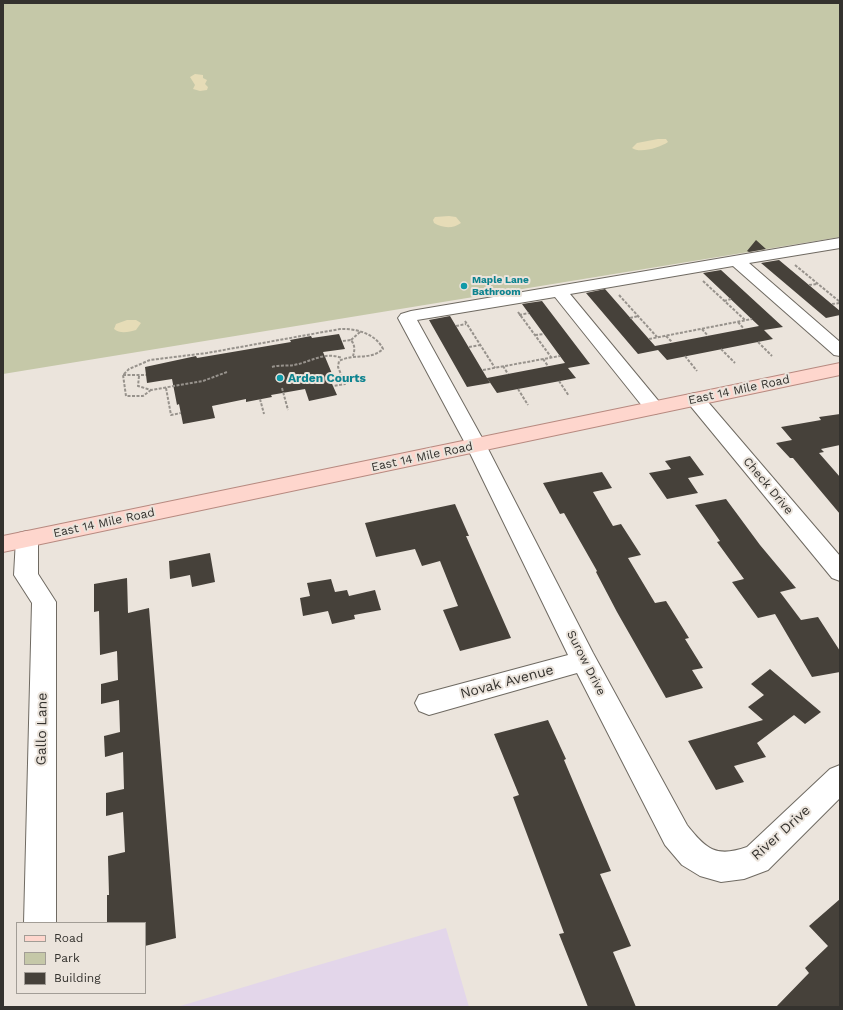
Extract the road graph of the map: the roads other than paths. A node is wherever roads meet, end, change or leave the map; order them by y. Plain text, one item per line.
1 (840, 242) edge
2 (736, 260) junction
3 (559, 291) junction
4 (840, 351) edge
5 (840, 369) edge
6 (695, 399) junction
7 (654, 408) junction
8 (476, 445) junction
9 (15, 542) edge
10 (840, 572) edge
11 (584, 661) junction
12 (429, 703) dead end
13 (840, 778) edge
14 (712, 866) joint
15 (40, 922) edge

1 - 2 street
2 - 3 street
2 - 4 street
3 - 7 street
3 - 8 street, Surow Drive
5 - 6 main road, East 14 Mile Road
6 - 7 main road, East 14 Mile Road
6 - 10 street, Check Drive
7 - 8 main road, East 14 Mile Road
8 - 9 main road, East 14 Mile Road
8 - 11 street, Surow Drive
9 - 15 street, Gallo Lane
11 - 12 street, Novak Avenue
11 - 14 street, Surow Drive
13 - 14 street, River Drive

